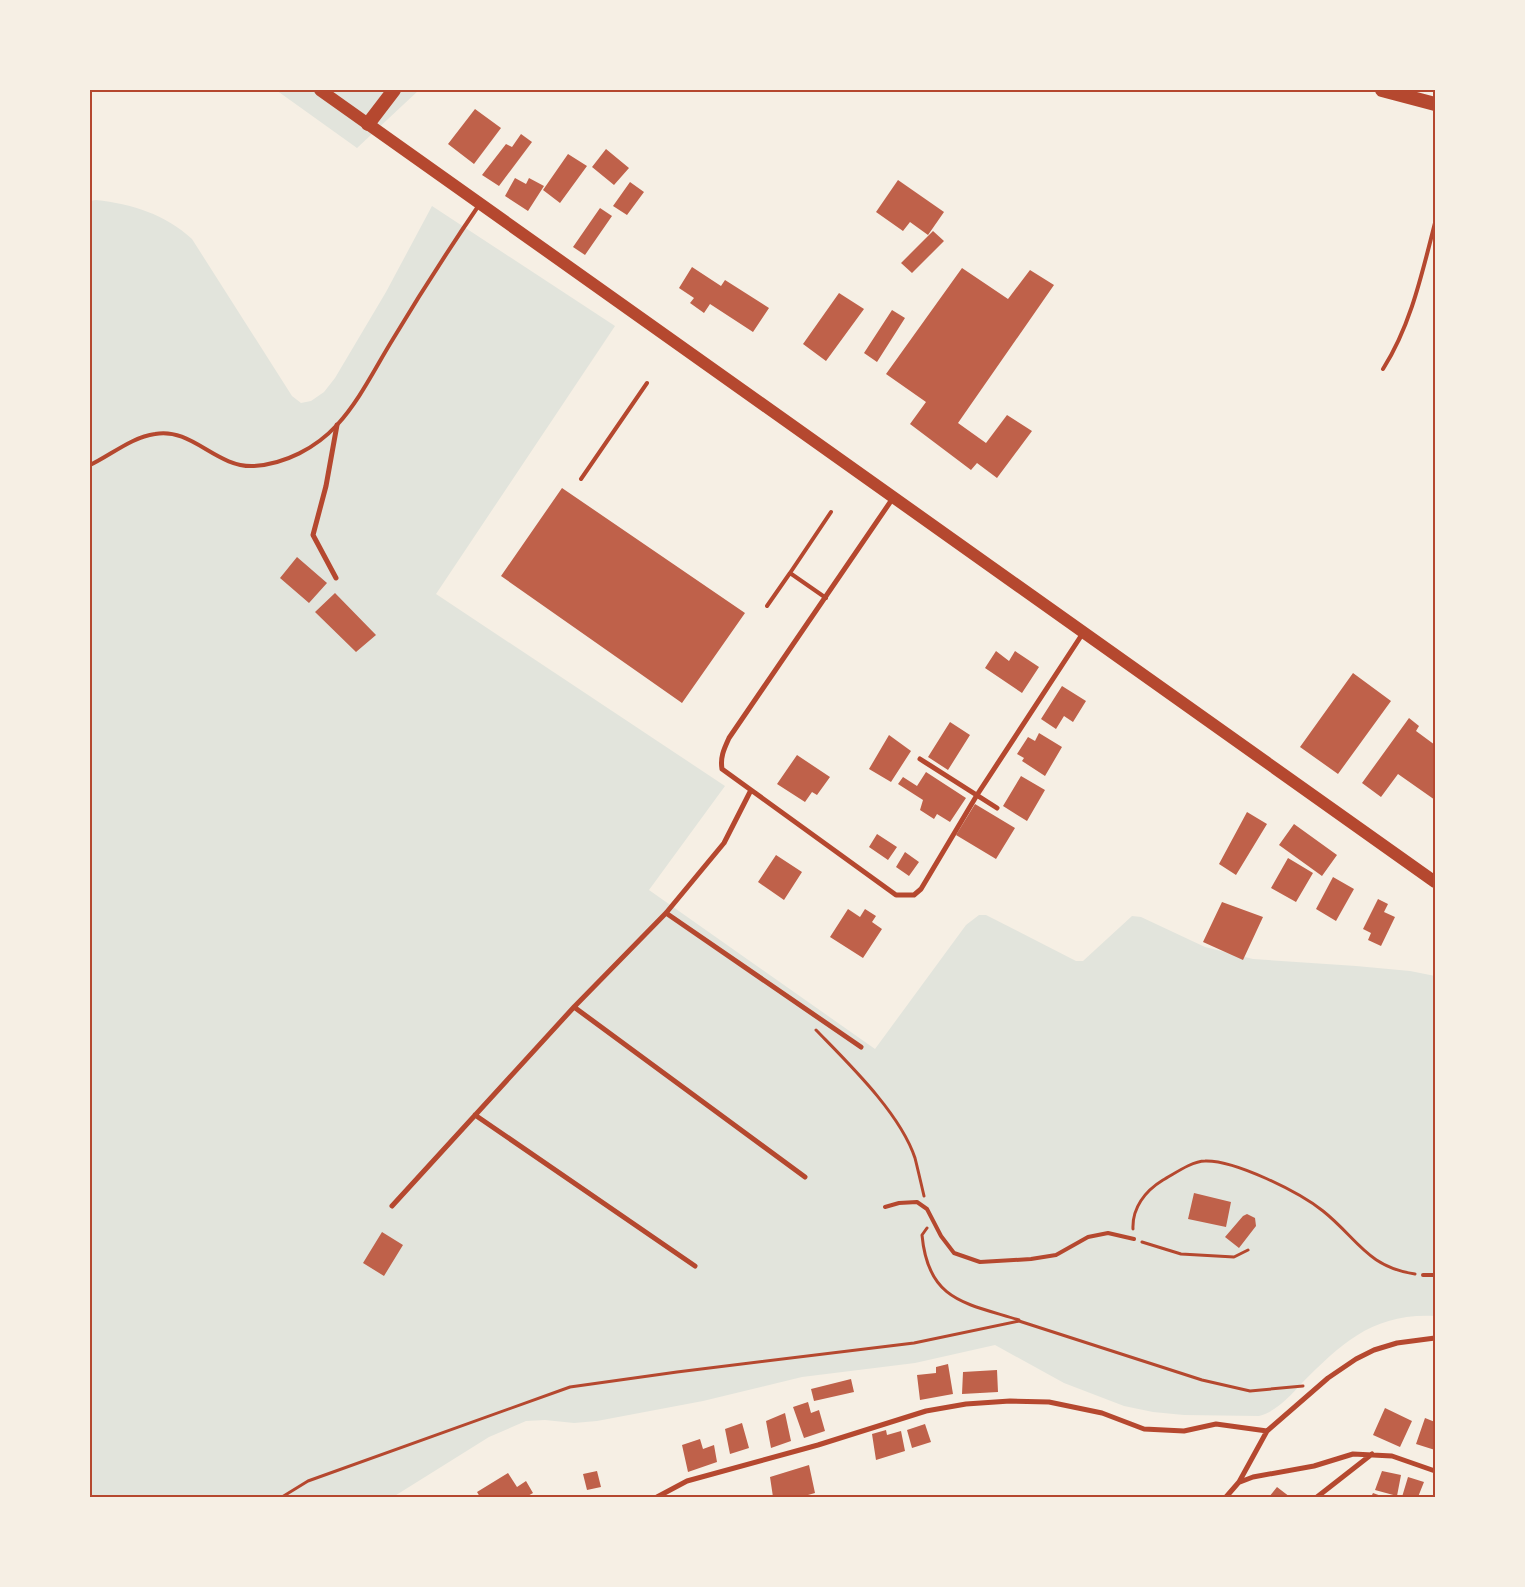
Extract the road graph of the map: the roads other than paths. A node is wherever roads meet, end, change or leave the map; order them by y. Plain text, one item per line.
1 (320, 90) edge
2 (394, 90) edge
3 (1382, 90) edge
4 (1435, 104) edge
5 (368, 124) junction
6 (480, 204) junction
7 (1435, 223) edge
8 (1383, 369) dead end
9 (647, 383) dead end
10 (337, 425) junction
11 (90, 465) edge
12 (581, 479) dead end
13 (893, 498) junction
14 (831, 512) dead end
15 (790, 573) junction
16 (336, 578) dead end
17 (826, 598) junction
18 (767, 606) dead end
19 (1084, 632) junction
20 (920, 759) dead end
21 (750, 790) junction
22 (978, 795) junction
23 (997, 808) dead end
24 (1435, 882) edge
25 (666, 913) junction
26 (574, 1007) junction
27 (861, 1047) dead end
28 (475, 1115) junction
29 (805, 1177) dead end
30 (392, 1206) dead end
31 (885, 1207) dead end
32 (1134, 1239) road end
33 (695, 1266) dead end
34 (1423, 1275) road end
35 (1435, 1275) edge
36 (1435, 1338) edge
37 (1267, 1431) junction
38 (1373, 1454) junction
39 (1435, 1471) edge
40 (1239, 1482) junction
41 (657, 1497) edge
42 (1226, 1497) edge
43 (1317, 1497) edge

1 - 5 main road
2 - 5 highway
3 - 4 highway
5 - 6 main road
6 - 10 lane
6 - 13 main road
7 - 8 lane
9 - 12 lane
10 - 11 lane
10 - 16 street
13 - 17 street
13 - 19 main road
14 - 15 lane
15 - 17 lane
15 - 18 lane
17 - 21 street
19 - 22 street
19 - 24 main road
20 - 22 street
21 - 22 street
21 - 25 street
22 - 23 street
25 - 26 street
25 - 27 street
26 - 28 street
26 - 29 street
28 - 30 street
28 - 33 street
31 - 32 lane
34 - 35 lane
36 - 37 street
37 - 40 street
37 - 41 street
38 - 39 street
38 - 40 street
38 - 43 street
40 - 42 street

